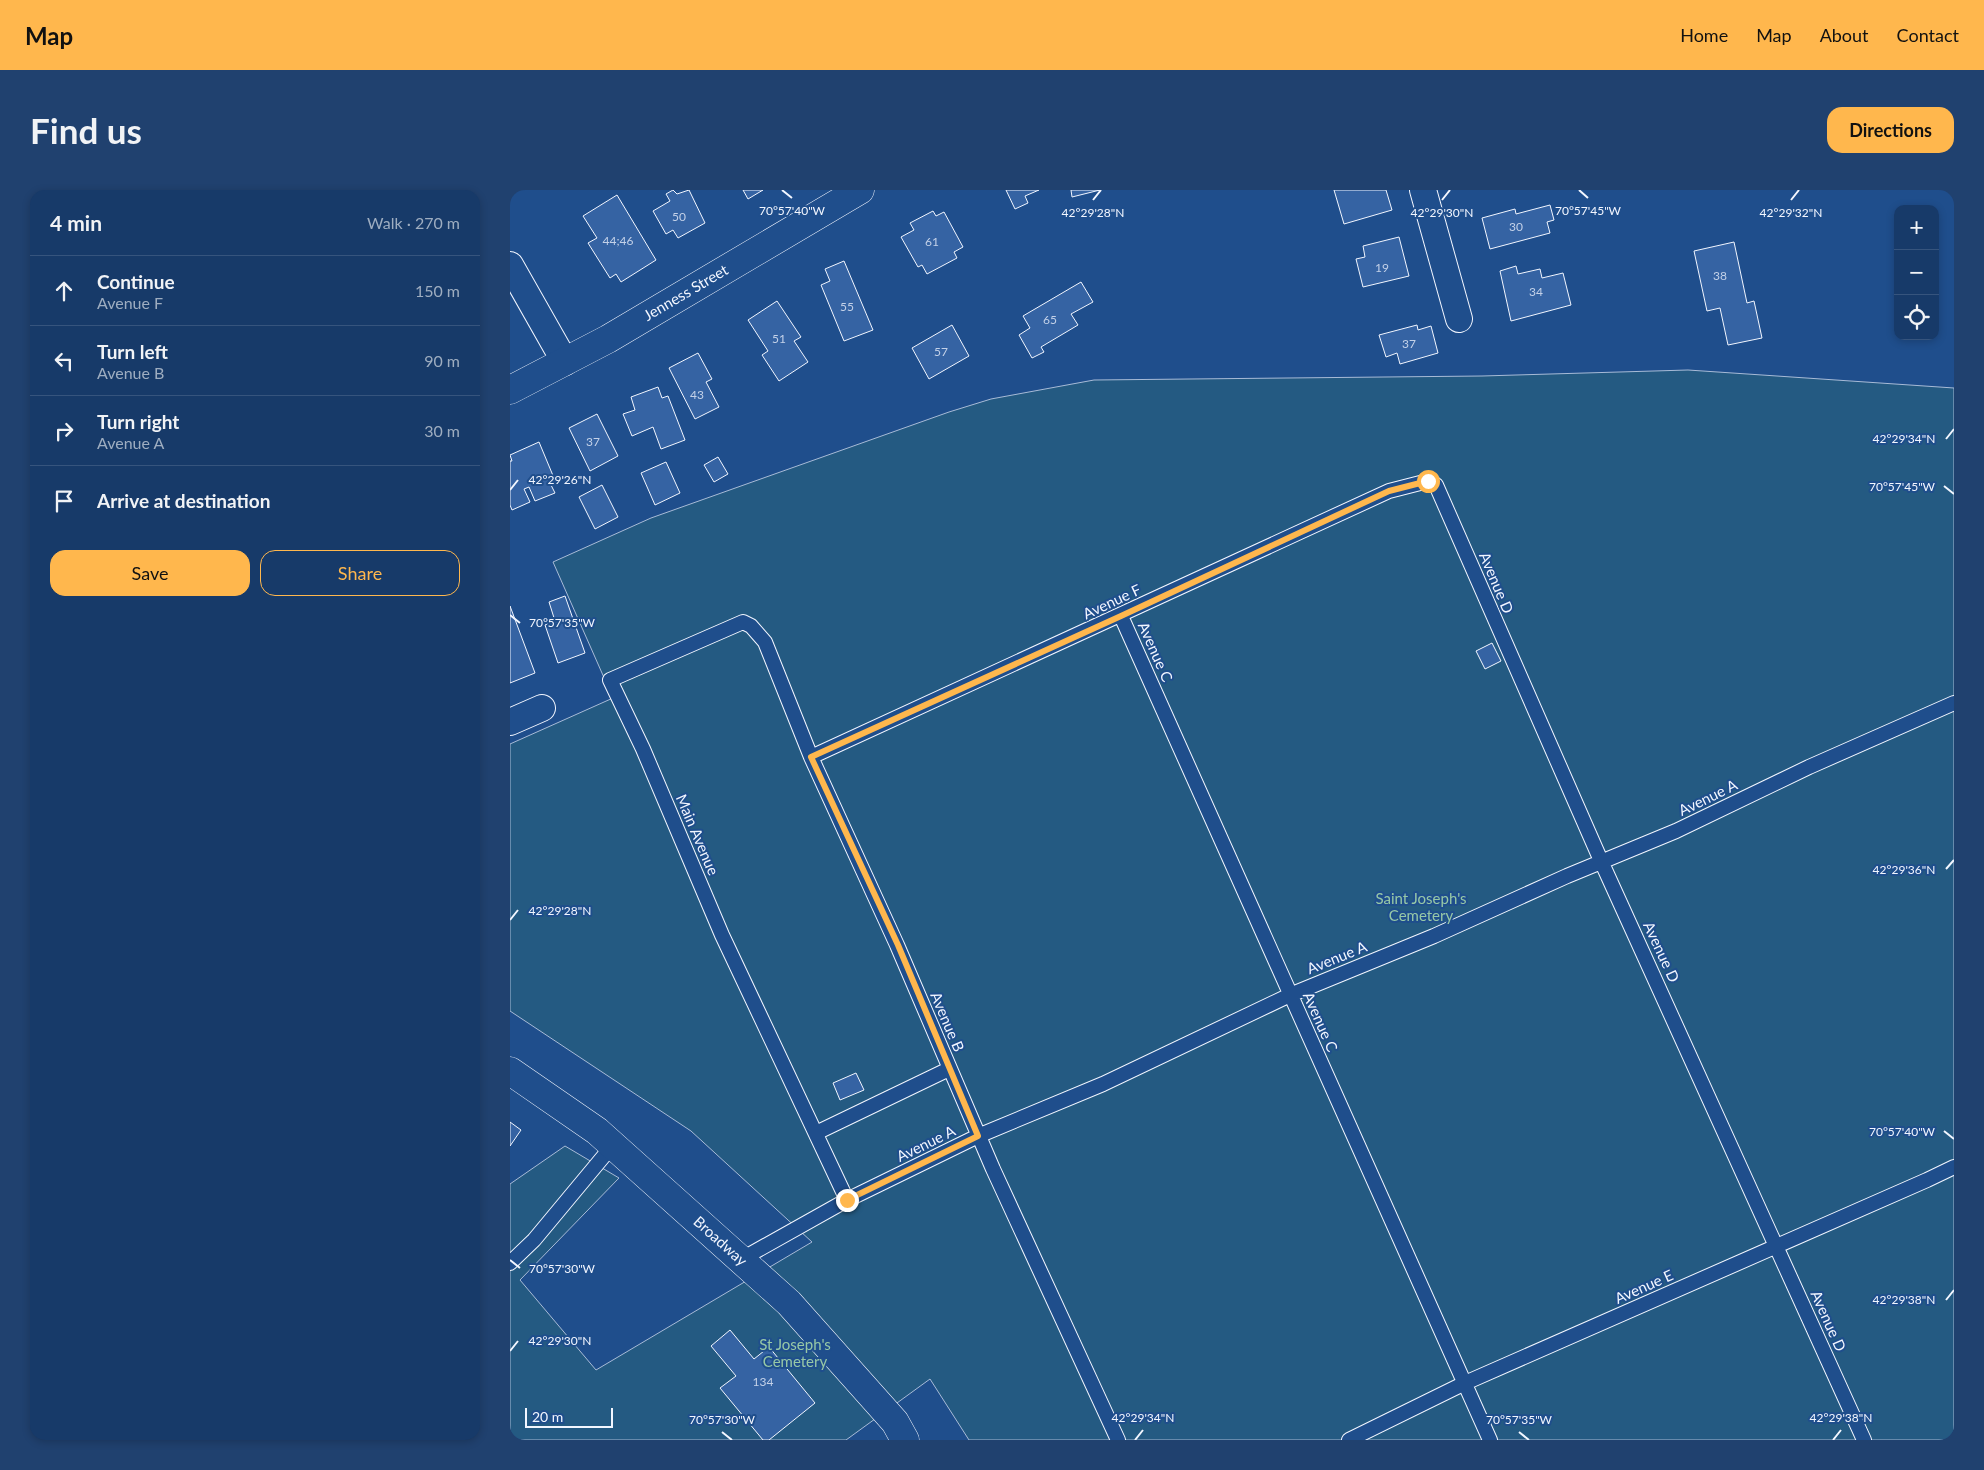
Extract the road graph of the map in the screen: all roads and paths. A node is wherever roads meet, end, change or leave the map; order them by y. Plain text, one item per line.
1 (860, 190) edge
2 (1423, 190) edge
3 (510, 265) edge
4 (1459, 319) dead end
5 (565, 362) junction
6 (510, 390) edge
7 (1428, 481) joint
8 (1121, 616) junction
9 (743, 622) joint
10 (1954, 703) edge
11 (542, 708) dead end
12 (510, 722) edge
13 (811, 757) junction
14 (1602, 863) junction
15 (1290, 995) junction
16 (949, 1069) junction
17 (510, 1071) edge
18 (816, 1133) junction
19 (978, 1136) junction
20 (613, 1145) junction
21 (1954, 1166) edge
22 (847, 1200) junction
23 (1777, 1246) junction
24 (740, 1260) junction
25 (510, 1263) edge
26 (1465, 1383) junction
27 (905, 1440) edge
28 (1118, 1440) edge
29 (1349, 1440) edge
30 (1490, 1440) edge
31 (1864, 1440) edge

1 - 5 main road, Jenness Street
2 - 4 street
3 - 5 street
5 - 6 main road, Jenness Street
7 - 8 lane, Avenue F
7 - 14 lane, Avenue D
8 - 13 lane, Avenue F
8 - 15 lane, Avenue C
9 - 13 lane, Avenue B
9 - 18 lane, Main Avenue
10 - 14 lane, Avenue A
11 - 12 street
13 - 16 lane, Avenue B
14 - 15 lane, Avenue A
14 - 23 lane, Avenue D
15 - 19 lane, Avenue A
15 - 26 lane, Avenue C
16 - 18 lane
16 - 19 lane, Avenue B
17 - 20 main road, Broadway
18 - 22 lane, Main Avenue
19 - 22 lane, Avenue A
19 - 28 lane, Avenue B
20 - 24 main road, Broadway
20 - 25 lane
21 - 23 lane, Avenue E
22 - 24 lane, Avenue A
23 - 26 lane, Avenue E
23 - 31 lane, Avenue D
24 - 27 main road, Broadway
26 - 29 lane, Avenue E
26 - 30 lane, Avenue C

